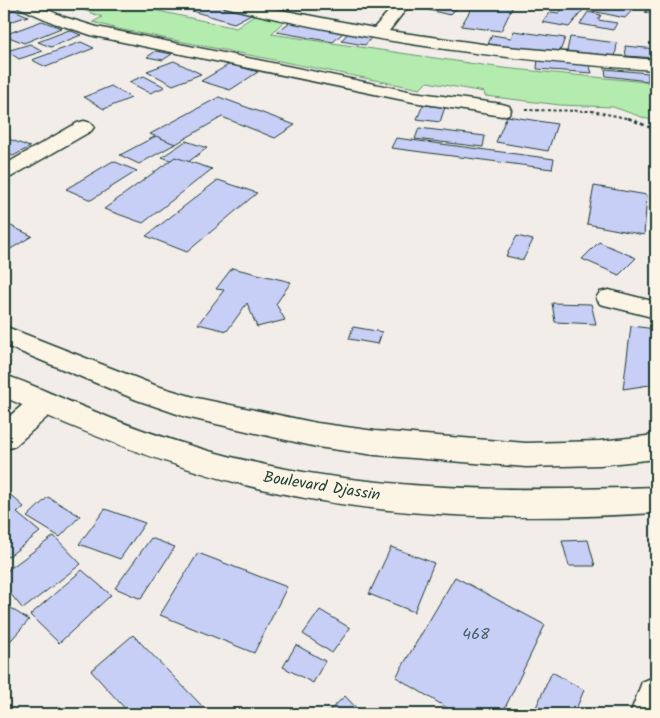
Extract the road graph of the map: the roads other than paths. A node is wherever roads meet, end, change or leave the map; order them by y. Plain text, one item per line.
1 (23, 4) edge
2 (230, 4) edge
3 (403, 4) edge
4 (263, 7) edge
5 (378, 33) junction
6 (656, 65) edge
7 (502, 110) road end
8 (84, 127) dead end
9 (4, 172) edge
10 (609, 298) dead end
11 (656, 310) edge
12 (4, 335) edge
13 (4, 385) edge
14 (44, 404) junction
15 (4, 438) edge
16 (656, 447) edge
17 (656, 500) edge
18 (656, 696) edge
19 (650, 714) edge

1 - 7 main road
2 - 4 main road
3 - 5 main road
4 - 5 main road
5 - 6 main road
8 - 9 main road
10 - 11 main road
12 - 16 main road
13 - 14 main road, Boulevard Djassin
14 - 15 main road
14 - 17 main road, Boulevard Djassin
18 - 19 main road

